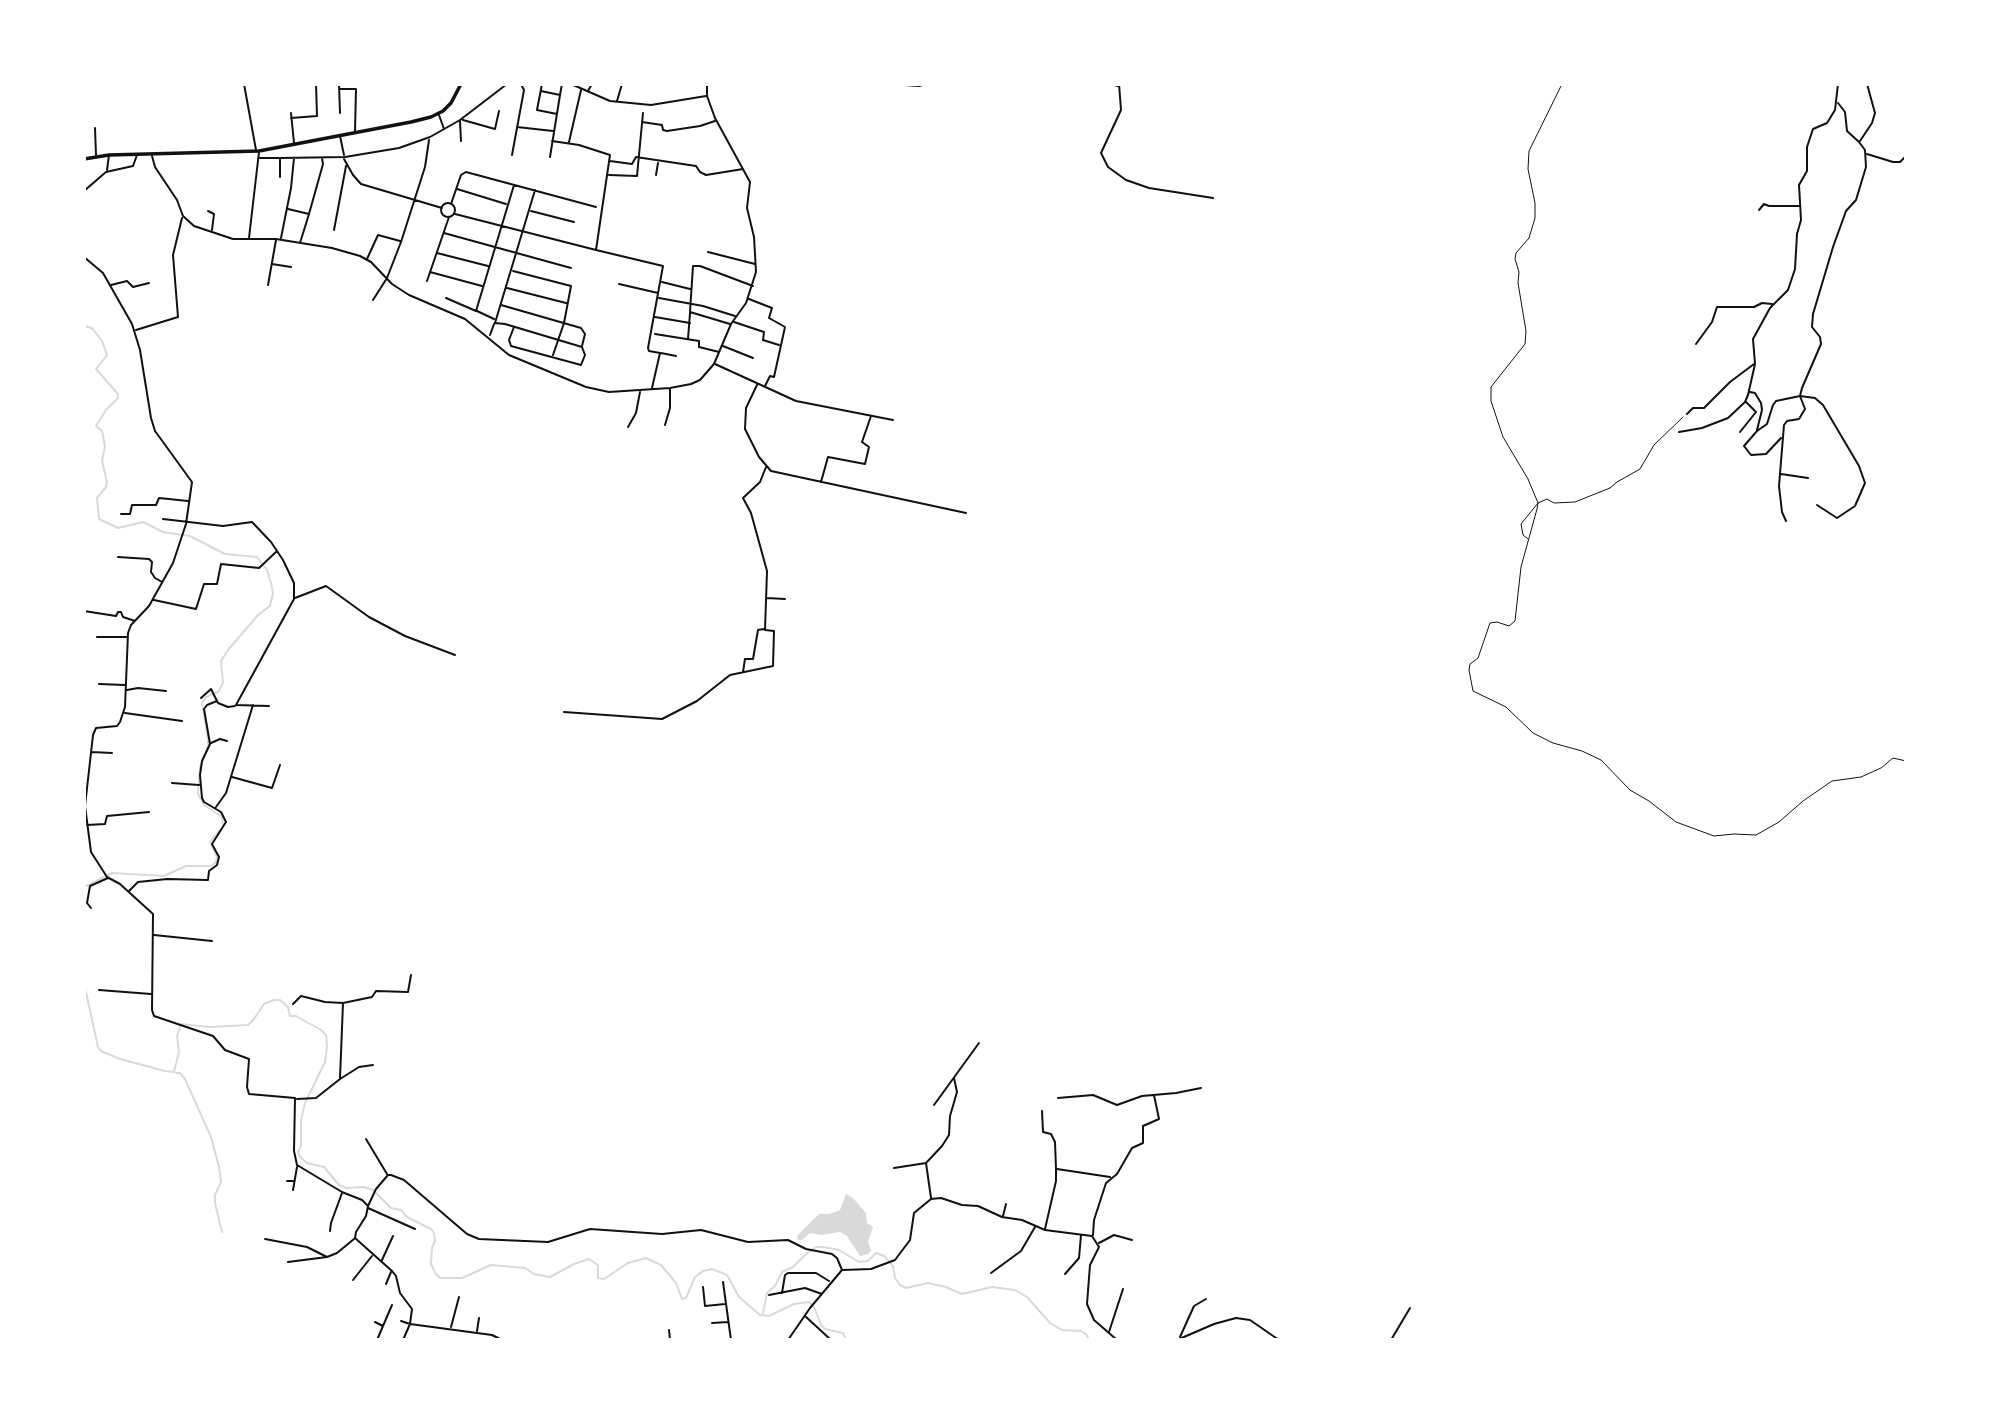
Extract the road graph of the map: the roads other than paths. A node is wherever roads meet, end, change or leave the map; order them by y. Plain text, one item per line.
1 (244, 84) edge
2 (316, 84) edge
3 (339, 84) edge
4 (461, 84) edge
5 (507, 84) edge
6 (521, 84) edge
7 (542, 84) edge
8 (562, 84) edge
9 (571, 84) edge
10 (592, 84) edge
11 (622, 84) edge
12 (707, 84) edge
13 (889, 84) edge
14 (927, 84) edge
15 (1110, 84) edge
16 (1838, 84) edge
17 (1867, 84) edge
18 (1119, 85) edge
19 (339, 89) junction
20 (581, 89) junction
21 (540, 91) junction
22 (588, 92) junction
23 (560, 95) junction
24 (707, 96) junction
25 (617, 102) junction
26 (1838, 103) junction
27 (499, 111) dead end
28 (290, 113) dead end
29 (340, 113) dead end
30 (643, 113) dead end
31 (439, 114) junction
32 (556, 114) junction
33 (291, 118) junction
34 (460, 120) junction
35 (716, 121) junction
36 (641, 122) junction
37 (517, 127) junction
38 (95, 128) dead end
39 (445, 130) junction
40 (554, 131) junction
41 (355, 132) junction
42 (340, 135) junction
43 (430, 137) junction
44 (461, 141) dead end
45 (552, 141) junction
46 (1859, 142) junction
47 (569, 143) junction
48 (294, 144) junction
49 (257, 151) junction
50 (138, 153) junction
51 (152, 153) junction
52 (1866, 153) junction
53 (109, 155) junction
54 (512, 155) dead end
55 (1906, 156) edge
56 (96, 157) junction
57 (345, 157) junction
58 (550, 157) dead end
59 (259, 158) junction
60 (281, 158) junction
61 (295, 158) junction
62 (324, 158) junction
63 (640, 158) junction
64 (84, 159) edge
65 (610, 160) junction
66 (658, 162) junction
67 (347, 164) junction
68 (744, 169) junction
69 (107, 171) junction
70 (608, 174) junction
71 (656, 175) dead end
72 (280, 177) dead end
73 (514, 184) junction
74 (456, 189) junction
75 (534, 190) junction
76 (84, 191) edge
77 (1213, 198) dead end
78 (414, 199) junction
79 (451, 204) junction
80 (508, 204) junction
81 (1801, 206) junction
82 (596, 207) dead end
83 (442, 208) junction
84 (287, 209) junction
85 (529, 210) junction
86 (1759, 210) dead end
87 (208, 211) dead end
88 (309, 214) junction
89 (455, 214) junction
90 (183, 216) junction
91 (449, 217) junction
92 (574, 222) dead end
93 (502, 226) junction
94 (334, 230) dead end
95 (212, 232) junction
96 (523, 232) junction
97 (444, 233) junction
98 (249, 239) junction
99 (276, 239) junction
100 (281, 240) junction
101 (401, 242) junction
102 (300, 243) junction
103 (495, 247) junction
104 (596, 250) junction
105 (708, 252) dead end
106 (437, 253) junction
107 (516, 254) junction
108 (84, 257) edge
109 (367, 260) junction
110 (271, 264) junction
111 (756, 264) junction
112 (291, 267) dead end
113 (489, 267) junction
114 (571, 268) dead end
115 (512, 271) junction
116 (430, 272) junction
117 (387, 278) junction
118 (427, 281) dead end
119 (661, 282) junction
120 (149, 283) dead end
121 (619, 284) dead end
122 (110, 285) junction
123 (268, 285) dead end
124 (483, 286) junction
125 (753, 286) junction
126 (506, 288) junction
127 (691, 289) junction
128 (659, 293) junction
129 (446, 298) dead end
130 (658, 298) junction
131 (748, 298) junction
132 (373, 300) dead end
133 (568, 303) junction
134 (690, 303) junction
135 (500, 304) junction
136 (1773, 304) junction
137 (711, 308) junction
138 (475, 311) junction
139 (690, 312) junction
140 (737, 316) junction
141 (654, 317) junction
142 (709, 317) junction
143 (495, 321) junction
144 (564, 323) junction
145 (690, 323) junction
146 (732, 323) junction
147 (514, 327) junction
148 (135, 330) junction
149 (654, 334) dead end
150 (490, 335) dead end
151 (688, 339) junction
152 (558, 341) junction
153 (1696, 344) dead end
154 (722, 346) junction
155 (781, 346) junction
156 (582, 347) junction
157 (719, 352) junction
158 (660, 353) junction
159 (676, 356) dead end
160 (552, 357) junction
161 (753, 358) dead end
162 (714, 364) junction
163 (1755, 364) junction
164 (757, 385) junction
165 (670, 388) junction
166 (764, 388) junction
167 (640, 390) junction
168 (652, 390) junction
169 (1749, 391) junction
170 (1800, 396) junction
171 (1745, 402) junction
172 (1688, 414) road end
173 (871, 415) junction
174 (893, 420) dead end
175 (665, 425) dead end
176 (628, 427) dead end
177 (1756, 430) junction
178 (1679, 432) dead end
179 (1740, 432) dead end
180 (1783, 434) junction
181 (766, 467) junction
182 (1780, 474) junction
183 (1808, 478) dead end
184 (821, 482) junction
185 (189, 501) junction
186 (1817, 505) dead end
187 (966, 513) dead end
188 (121, 514) dead end
189 (163, 519) dead end
190 (1786, 521) dead end
191 (186, 524) junction
192 (277, 551) junction
193 (118, 557) dead end
194 (163, 583) junction
195 (766, 598) junction
196 (294, 599) junction
197 (785, 599) dead end
198 (153, 600) junction
199 (84, 611) edge
200 (136, 621) junction
201 (765, 630) junction
202 (97, 637) dead end
203 (127, 637) junction
204 (455, 655) dead end
205 (743, 672) junction
206 (99, 684) dead end
207 (126, 685) junction
208 (125, 690) junction
209 (166, 691) dead end
210 (201, 698) dead end
211 (217, 701) junction
212 (236, 705) junction
213 (253, 705) junction
214 (269, 706) dead end
215 (564, 712) dead end
216 (124, 713) junction
217 (182, 721) dead end
218 (227, 741) dead end
219 (210, 744) junction
220 (91, 752) junction
221 (112, 753) dead end
222 (280, 765) dead end
223 (231, 777) junction
224 (172, 783) dead end
225 (198, 785) junction
226 (215, 808) junction
227 (149, 812) dead end
228 (86, 825) junction
229 (84, 852) edge
230 (91, 852) junction
231 (108, 878) junction
232 (128, 893) junction
233 (91, 908) dead end
234 (153, 935) junction
235 (212, 941) dead end
236 (411, 975) dead end
237 (99, 990) dead end
238 (152, 994) junction
239 (342, 1003) junction
240 (293, 1004) dead end
241 (979, 1043) dead end
242 (373, 1065) dead end
243 (954, 1078) junction
244 (340, 1079) junction
245 (1201, 1088) dead end
246 (1154, 1095) junction
247 (295, 1098) junction
248 (1058, 1098) dead end
249 (934, 1105) dead end
250 (1042, 1111) dead end
251 (366, 1139) dead end
252 (926, 1163) junction
253 (297, 1165) junction
254 (894, 1168) dead end
255 (1056, 1169) junction
256 (388, 1175) junction
257 (1111, 1177) junction
258 (287, 1181) dead end
259 (295, 1181) junction
260 (293, 1190) dead end
261 (342, 1192) junction
262 (931, 1199) junction
263 (1006, 1204) dead end
264 (368, 1207) junction
265 (1002, 1217) junction
266 (1036, 1226) junction
267 (415, 1229) dead end
268 (1045, 1230) junction
269 (330, 1231) dead end
270 (1081, 1234) junction
271 (393, 1236) dead end
272 (1093, 1236) junction
273 (355, 1238) junction
274 (265, 1240) dead end
275 (1132, 1240) dead end
276 (1098, 1243) junction
277 (373, 1255) junction
278 (327, 1257) junction
279 (381, 1261) junction
280 (288, 1262) dead end
281 (842, 1270) junction
282 (392, 1271) junction
283 (991, 1273) dead end
284 (1065, 1274) dead end
285 (353, 1280) dead end
286 (723, 1282) dead end
287 (831, 1282) junction
288 (386, 1284) dead end
289 (703, 1287) dead end
290 (1123, 1289) dead end
291 (782, 1293) junction
292 (822, 1294) junction
293 (769, 1296) dead end
294 (459, 1297) dead end
295 (1206, 1299) dead end
296 (726, 1304) junction
297 (392, 1305) dead end
298 (1410, 1308) dead end
299 (804, 1315) junction
300 (479, 1318) dead end
301 (401, 1321) dead end
302 (375, 1322) dead end
303 (728, 1322) junction
304 (712, 1323) dead end
305 (410, 1324) junction
306 (383, 1326) junction
307 (451, 1328) junction
308 (669, 1330) dead end
309 (476, 1333) junction
310 (1109, 1333) junction
311 (1178, 1339) edge
312 (377, 1340) edge
313 (404, 1340) edge
314 (502, 1340) edge
315 (670, 1340) edge
316 (731, 1340) edge
317 (788, 1340) edge
318 (831, 1340) edge
319 (1117, 1340) edge
320 (1279, 1340) edge
321 (1391, 1340) edge

1 - 49 street
2 - 33 street
3 - 19 street
4 - 31 main road
5 - 34 street
6 - 37 street
7 - 21 street
8 - 23 street
9 - 20 street
10 - 22 street
11 - 25 street
12 - 24 street
13 - 14 street
15 - 18 street
16 - 26 street
17 - 46 street
18 - 77 street
19 - 29 street
19 - 41 street
20 - 22 street
20 - 47 street
21 - 23 street
21 - 32 street
22 - 25 street
23 - 32 street
24 - 25 street
24 - 35 street
26 - 46 street
26 - 81 street
27 - 34 street
28 - 33 street
30 - 36 street
31 - 39 street
31 - 41 main road
32 - 40 street
33 - 48 street
34 - 39 street
34 - 44 street
35 - 36 street
35 - 68 street
36 - 63 street
37 - 40 street
37 - 54 street
38 - 56 street
39 - 43 street
40 - 45 street
41 - 42 main road
42 - 48 main road
42 - 57 street
43 - 57 street
43 - 78 street
45 - 47 street
45 - 58 street
46 - 52 street
47 - 65 street
48 - 49 main road
49 - 51 main road
49 - 59 street
50 - 51 main road
50 - 53 main road
50 - 69 street
51 - 90 street
52 - 55 street
52 - 170 street
53 - 56 main road
53 - 69 street
56 - 64 main road
57 - 62 street
57 - 67 street
59 - 60 street
59 - 98 street
60 - 61 street
60 - 72 street
61 - 62 street
61 - 84 street
62 - 88 street
63 - 65 street
63 - 66 street
63 - 70 street
65 - 70 street
66 - 68 street
66 - 71 street
67 - 78 street
67 - 94 street
68 - 111 street
69 - 76 street
70 - 104 street
73 - 74 street
73 - 75 street
73 - 80 street
74 - 79 street
74 - 80 street
75 - 82 street
75 - 85 street
78 - 83 street
78 - 101 street
79 - 83 street
79 - 89 street
80 - 93 street
81 - 86 street
81 - 136 street
83 - 91 street
84 - 88 street
84 - 100 street
85 - 92 street
85 - 96 street
87 - 95 street
88 - 102 street
89 - 91 street
89 - 93 street
90 - 95 street
90 - 148 street
91 - 97 street
93 - 96 street
93 - 103 street
95 - 98 street
96 - 104 street
96 - 107 street
97 - 103 street
97 - 106 street
98 - 99 street
99 - 100 street
99 - 110 street
100 - 102 street
101 - 109 street
101 - 117 street
102 - 109 street
103 - 107 street
103 - 113 street
104 - 119 street
105 - 111 street
106 - 113 street
106 - 116 street
107 - 114 street
107 - 115 street
108 - 122 street
109 - 117 street
110 - 112 street
110 - 123 street
111 - 125 street
113 - 124 street
115 - 126 street
115 - 133 street
116 - 118 street
116 - 124 street
117 - 132 street
117 - 167 street
119 - 127 street
119 - 128 street
120 - 122 street
121 - 128 street
122 - 148 street
124 - 138 street
125 - 127 street
125 - 131 street
126 - 133 street
126 - 135 street
127 - 134 street
128 - 130 street
129 - 138 street
130 - 134 street
130 - 141 street
131 - 140 street
131 - 155 street
133 - 144 street
134 - 137 street
134 - 139 street
135 - 143 street
135 - 144 street
136 - 153 street
136 - 163 street
137 - 140 street
137 - 142 street
138 - 143 street
139 - 142 street
139 - 145 street
140 - 146 street
141 - 145 street
141 - 158 street
142 - 146 street
143 - 147 street
143 - 150 street
144 - 152 street
144 - 156 street
145 - 151 street
146 - 154 street
146 - 155 street
147 - 152 street
147 - 160 street
148 - 185 street
149 - 151 street
151 - 157 street
152 - 156 street
152 - 160 street
154 - 157 street
154 - 161 street
155 - 166 street
156 - 160 street
157 - 162 street
158 - 159 street
158 - 168 street
162 - 164 street
162 - 165 street
163 - 169 street
163 - 172 street
164 - 166 street
164 - 181 street
165 - 168 street
165 - 175 street
166 - 173 street
167 - 168 street
167 - 176 street
169 - 171 street
169 - 177 street
170 - 177 street
170 - 180 street
170 - 186 street
171 - 178 street
171 - 179 street
173 - 174 street
173 - 184 street
177 - 180 street
180 - 182 street
181 - 184 street
181 - 195 street
182 - 183 street
182 - 190 street
184 - 187 street
185 - 188 street
185 - 191 street
189 - 191 street
191 - 192 street
191 - 194 street
192 - 196 street
192 - 198 street
193 - 194 street
194 - 198 street
195 - 197 street
195 - 201 street
196 - 204 street
196 - 212 street
198 - 200 street
199 - 200 street
200 - 203 street
201 - 205 street
201 - 205 street
202 - 203 street
203 - 207 street
205 - 215 street
206 - 207 street
207 - 208 street
208 - 209 street
208 - 216 street
210 - 211 street
211 - 212 street
211 - 219 street
212 - 213 street
213 - 214 street
213 - 223 street
216 - 217 street
216 - 220 street
218 - 219 street
219 - 225 street
220 - 221 street
220 - 228 street
222 - 223 street
223 - 226 street
224 - 225 street
225 - 226 street
226 - 232 street
227 - 228 street
228 - 230 street
229 - 230 street
230 - 231 street
231 - 232 street
231 - 233 street
232 - 234 street
234 - 235 street
234 - 238 street
236 - 239 street
237 - 238 street
238 - 247 street
239 - 240 street
239 - 244 street
241 - 243 street
242 - 244 street
243 - 249 street
243 - 252 street
244 - 247 street
245 - 246 street
246 - 248 street
246 - 257 street
247 - 253 street
250 - 255 street
251 - 256 street
252 - 254 street
252 - 262 street
253 - 259 street
253 - 261 street
255 - 257 street
255 - 268 street
256 - 264 street
256 - 281 street
257 - 272 street
258 - 259 street
259 - 260 street
261 - 264 street
261 - 269 street
262 - 265 street
262 - 281 street
263 - 265 street
264 - 267 street
264 - 273 street
265 - 266 street
266 - 268 street
266 - 283 street
268 - 270 street
270 - 272 street
270 - 284 street
271 - 279 street
272 - 276 street
273 - 277 street
273 - 278 street
274 - 278 street
275 - 276 street
276 - 310 street
277 - 279 street
277 - 285 street
278 - 280 street
279 - 282 street
281 - 287 street
282 - 288 street
282 - 305 street
286 - 296 street
287 - 291 street
287 - 292 street
289 - 296 street
290 - 310 street
291 - 292 street
291 - 293 street
292 - 299 street
294 - 307 street
295 - 311 street
296 - 303 street
297 - 306 street
298 - 321 street
299 - 317 street
299 - 318 street
300 - 309 street
301 - 305 street
302 - 306 street
303 - 304 street
303 - 316 street
305 - 307 street
305 - 313 street
306 - 312 street
307 - 309 street
308 - 315 street
309 - 314 street
310 - 319 street
311 - 320 street

